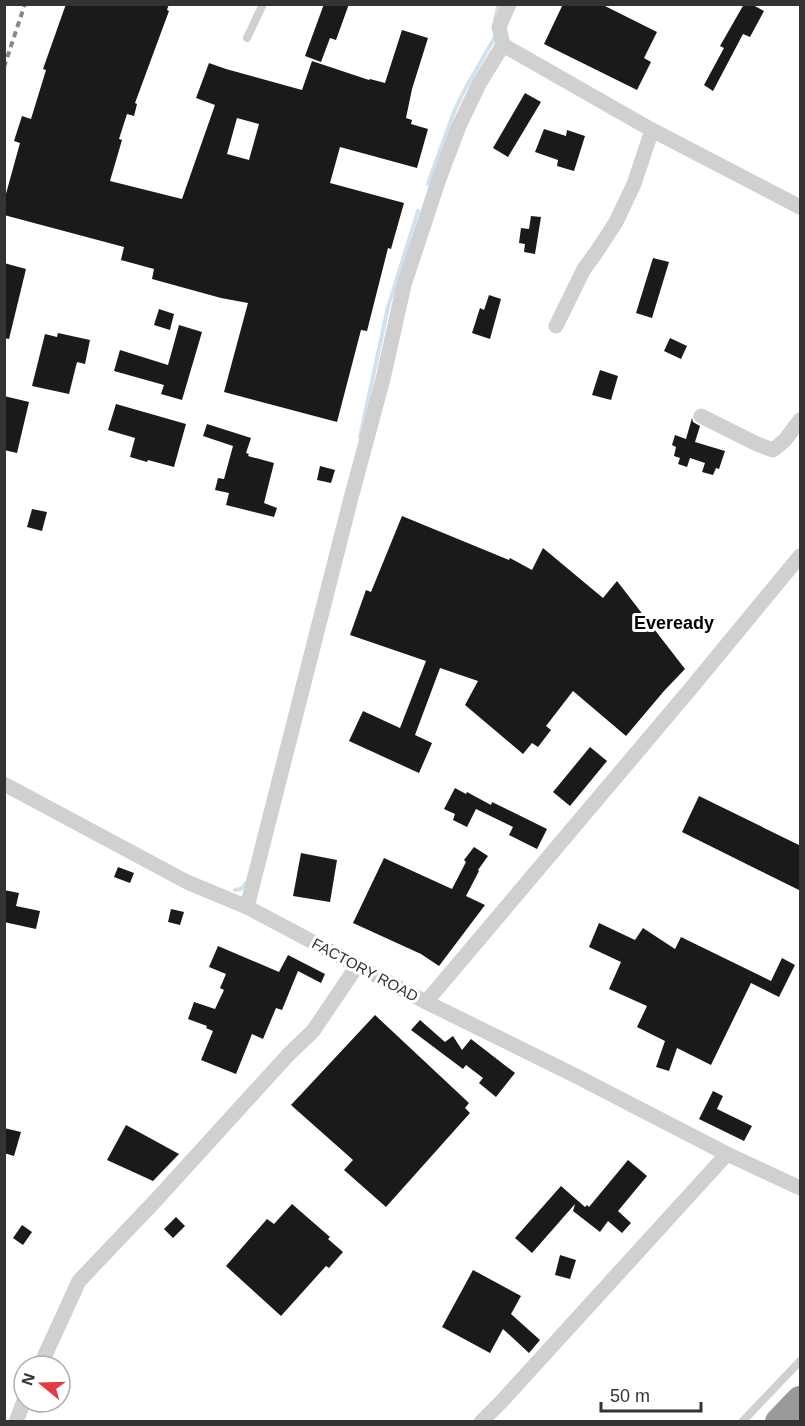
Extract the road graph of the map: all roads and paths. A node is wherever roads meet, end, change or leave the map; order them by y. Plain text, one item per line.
1 (263, 4) edge
2 (509, 4) edge
3 (247, 38) dead end
4 (503, 45) junction
5 (652, 130) junction
6 (801, 207) edge
7 (556, 326) dead end
8 (701, 416) dead end
9 (801, 420) edge
10 (801, 556) edge
11 (4, 784) edge
12 (247, 907) junction
13 (357, 966) junction
14 (426, 1002) junction
15 (727, 1154) junction
16 (801, 1188) edge
17 (46, 1354) edge
18 (801, 1361) edge
19 (801, 1400) edge
20 (481, 1422) edge
21 (742, 1422) edge
22 (779, 1422) edge

1 - 3 lane
2 - 4 street
4 - 5 street
4 - 12 street
5 - 6 street
5 - 7 street
8 - 9 street
10 - 14 street
11 - 12 street, FACTORY ROAD
12 - 13 street, FACTORY ROAD
13 - 14 street, FACTORY ROAD
13 - 17 street
14 - 15 street, FACTORY ROAD
15 - 16 street, FACTORY ROAD
15 - 20 street
18 - 21 lane
19 - 22 highway

